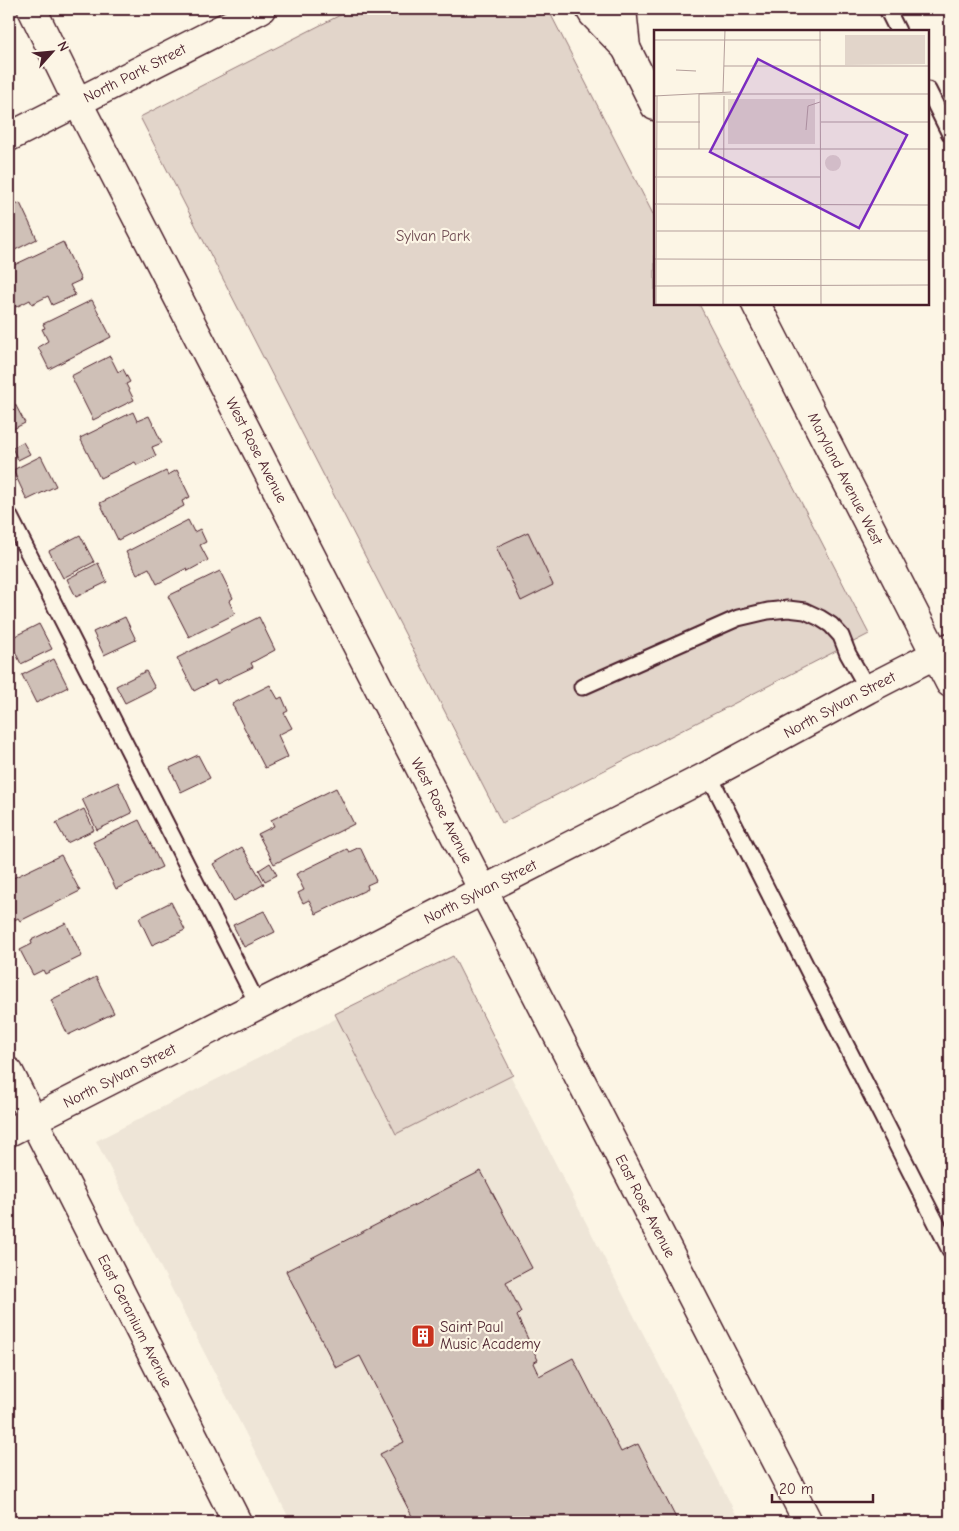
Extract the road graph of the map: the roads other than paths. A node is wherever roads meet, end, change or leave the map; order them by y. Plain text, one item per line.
1 (32, 9) edge
2 (261, 9) edge
3 (590, 9) edge
4 (622, 9) edge
5 (887, 9) edge
6 (898, 30) edge
7 (626, 48) junction
8 (929, 92) edge
9 (78, 103) junction
10 (654, 104) edge
11 (950, 134) edge
12 (9, 137) edge
13 (757, 305) edge
14 (9, 515) edge
15 (943, 651) edge
16 (950, 683) edge
17 (582, 687) dead end
18 (868, 688) junction
19 (709, 775) junction
20 (483, 890) junction
21 (258, 1005) junction
22 (9, 1072) edge
23 (33, 1120) junction
24 (9, 1132) edge
25 (950, 1250) edge
26 (237, 1522) edge
27 (808, 1522) edge

1 - 9 street, West Rose Avenue
2 - 9 street, North Park Street
3 - 7 street
4 - 7 street
5 - 6 lane
7 - 10 street
8 - 11 lane
9 - 12 street, North Park Street
9 - 20 street, West Rose Avenue
13 - 15 street, Maryland Avenue West
14 - 21 lane
15 - 16 street, Maryland Avenue West
15 - 18 street, North Sylvan Street
17 - 18 lane
18 - 19 street, North Sylvan Street
19 - 20 street, North Sylvan Street
19 - 25 lane
20 - 21 street, North Sylvan Street
20 - 27 street, East Rose Avenue
21 - 23 street, North Sylvan Street
22 - 23 street, East Geranium Avenue
23 - 24 street, North Sylvan Street
23 - 26 street, East Geranium Avenue

